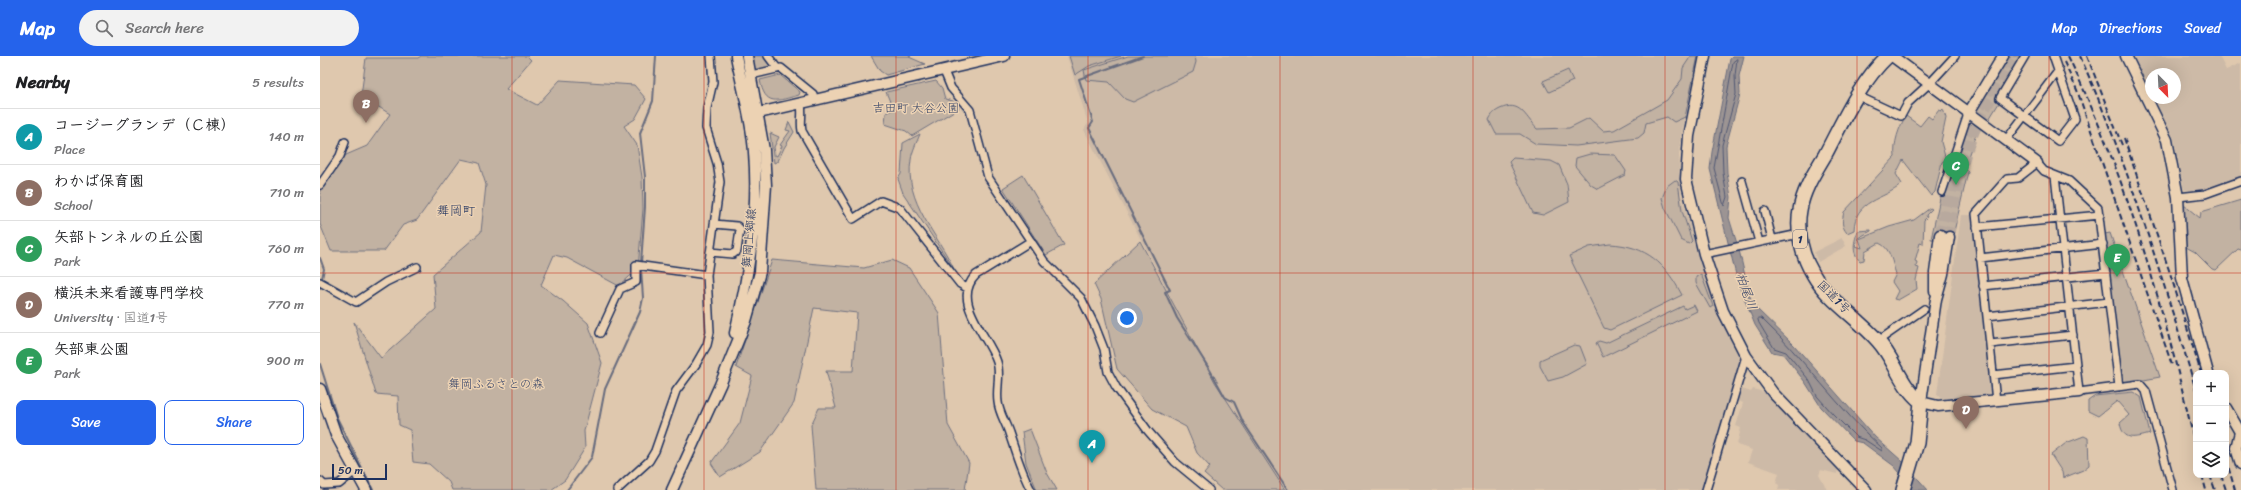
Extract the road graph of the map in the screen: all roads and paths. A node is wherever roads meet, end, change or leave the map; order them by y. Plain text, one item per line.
1 (711, 56) edge
2 (736, 56) edge
3 (747, 56) edge
4 (768, 56) edge
5 (1004, 56) edge
6 (1706, 56) edge
7 (1888, 56) edge
8 (1892, 56) edge
9 (1955, 56) edge
10 (2004, 56) edge
11 (2024, 56) edge
12 (2053, 56) edge
13 (2126, 56) edge
14 (777, 68) junction
15 (2059, 70) junction
16 (944, 71) junction
17 (751, 75) junction
18 (1929, 84) junction
19 (1858, 96) junction
20 (815, 100) junction
21 (801, 104) junction
22 (759, 113) junction
23 (1968, 114) junction
24 (748, 116) junction
25 (2024, 117) junction
26 (2006, 140) junction
27 (345, 142) dead end
28 (2037, 163) junction
29 (2055, 176) junction
30 (1742, 181) dead end
31 (2241, 181) edge
32 (320, 185) edge
33 (1942, 192) dead end
34 (2178, 197) junction
35 (1765, 211) dead end
36 (2100, 216) junction
37 (2060, 219) junction
38 (714, 224) junction
39 (1977, 227) junction
40 (1799, 234) junction
41 (1944, 236) tunnel mouth
42 (1772, 239) junction
43 (1031, 241) junction
44 (1757, 242) junction
45 (2103, 244) junction
46 (2063, 249) junction
47 (710, 252) junction
48 (1709, 253) junction
49 (1980, 258) junction
50 (417, 267) dead end
51 (2106, 273) junction
52 (707, 274) junction
53 (2066, 277) junction
54 (320, 282) edge
55 (1983, 286) junction
56 (967, 288) junction
57 (2109, 302) junction
58 (2070, 306) junction
59 (1924, 309) dead end
60 (1987, 316) junction
61 (600, 333) dead end
62 (2073, 335) junction
63 (1878, 341) junction
64 (1990, 344) junction
65 (1746, 356) junction
66 (729, 360) junction
67 (2076, 366) junction
68 (2207, 370) edge
69 (1993, 375) junction
70 (2119, 387) junction
71 (320, 389) edge
72 (2079, 392) junction
73 (1996, 401) junction
74 (1921, 402) junction
75 (2229, 413) edge
76 (2241, 432) edge
77 (2241, 464) edge
78 (355, 471) junction
79 (320, 481) edge
80 (1865, 489) edge
81 (366, 490) edge
82 (617, 490) edge
83 (672, 490) edge
84 (1031, 490) edge
85 (1209, 490) edge
86 (1706, 490) edge
87 (1903, 490) edge
88 (2173, 490) edge

1 - 38 street
2 - 24 street, 舞岡上郷線
3 - 17 street, 舞岡上郷線
4 - 14 street
5 - 16 street
6 - 48 street
7 - 19 highway, 国道1号 / 1
8 - 18 street
9 - 18 street
10 - 23 street
11 - 25 street
12 - 15 street
13 - 34 street
14 - 17 street
14 - 20 street
15 - 25 street
15 - 25 street
16 - 20 street
16 - 43 street
17 - 22 street, 舞岡上郷線
18 - 19 street
18 - 23 street
19 - 40 highway, 国道1号 / 1
20 - 21 street
21 - 22 street
21 - 56 street
22 - 24 street
22 - 66 street, 舞岡上郷線
23 - 26 street
23 - 33 street
24 - 66 street, 舞岡上郷線
25 - 26 street
26 - 28 street
27 - 32 street
28 - 29 street
28 - 39 street
29 - 36 street
29 - 37 street
30 - 44 street
31 - 34 street
34 - 68 street
35 - 42 street
36 - 37 street
36 - 45 street
37 - 39 street
37 - 46 street
38 - 47 street
38 - 47 street
39 - 49 street
40 - 42 street
40 - 63 highway, 国道1号 / 1
41 - 74 street
42 - 44 street
43 - 56 street
43 - 85 street
44 - 48 street
45 - 46 street
45 - 51 street
46 - 49 street
46 - 53 street
47 - 52 street
48 - 65 street
49 - 55 street
50 - 54 street
51 - 53 street
51 - 57 street
52 - 61 street
52 - 82 street
53 - 55 street
53 - 58 street
55 - 60 street
56 - 84 street
57 - 58 street
57 - 70 street
58 - 60 street
58 - 62 street
59 - 63 street
60 - 64 street
62 - 64 street
62 - 67 street
63 - 74 highway, 国道1号 / 1
64 - 69 street
65 - 80 street
65 - 86 street
66 - 83 street, 舞岡上郷線
67 - 69 street
67 - 72 street
69 - 73 street
70 - 72 street
70 - 88 street
71 - 78 street
72 - 73 street
73 - 74 street
74 - 87 highway
75 - 76 street
76 - 77 street
78 - 79 street
78 - 81 street

